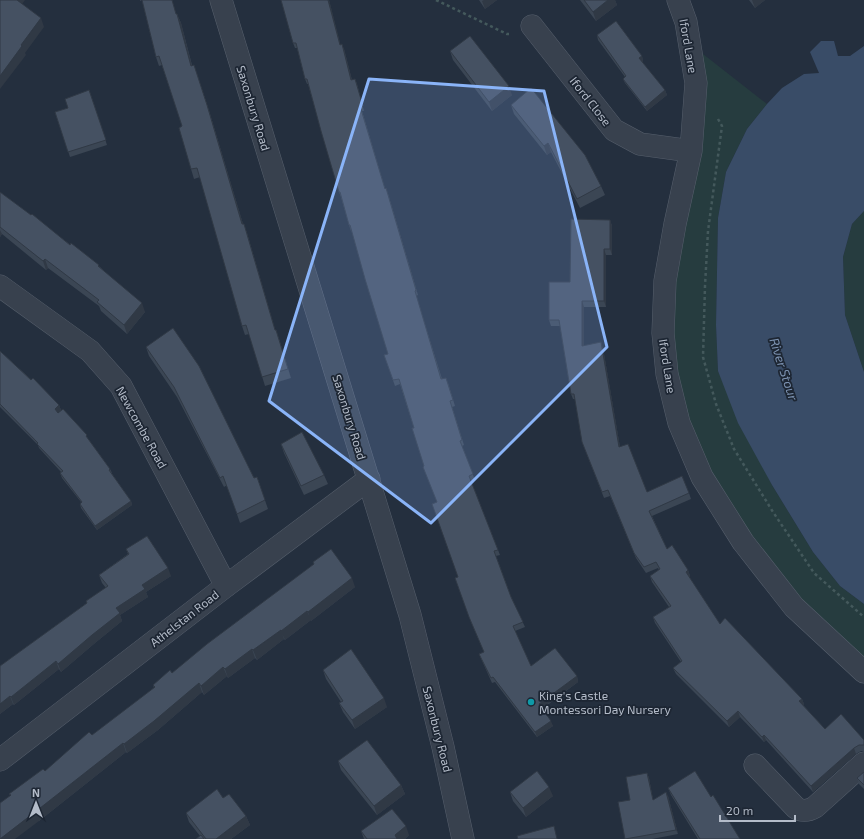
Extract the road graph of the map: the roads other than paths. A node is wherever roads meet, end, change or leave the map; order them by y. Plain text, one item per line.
1 (221, 0) edge
2 (678, 0) edge
3 (532, 26) road end
4 (691, 151) junction
5 (0, 286) edge
6 (369, 479) junction
7 (226, 586) junction
8 (864, 672) edge
9 (0, 760) edge
10 (864, 763) edge
11 (755, 765) dead end
12 (463, 839) edge

1 - 6 street, Saxonbury Road
2 - 4 street, Iford Lane
3 - 4 street, Iford Close
4 - 8 street, Iford Lane
5 - 7 street, Newcombe Road
6 - 7 street, Athelstan Road
6 - 12 street, Saxonbury Road
7 - 9 street, Athelstan Road
10 - 11 street

